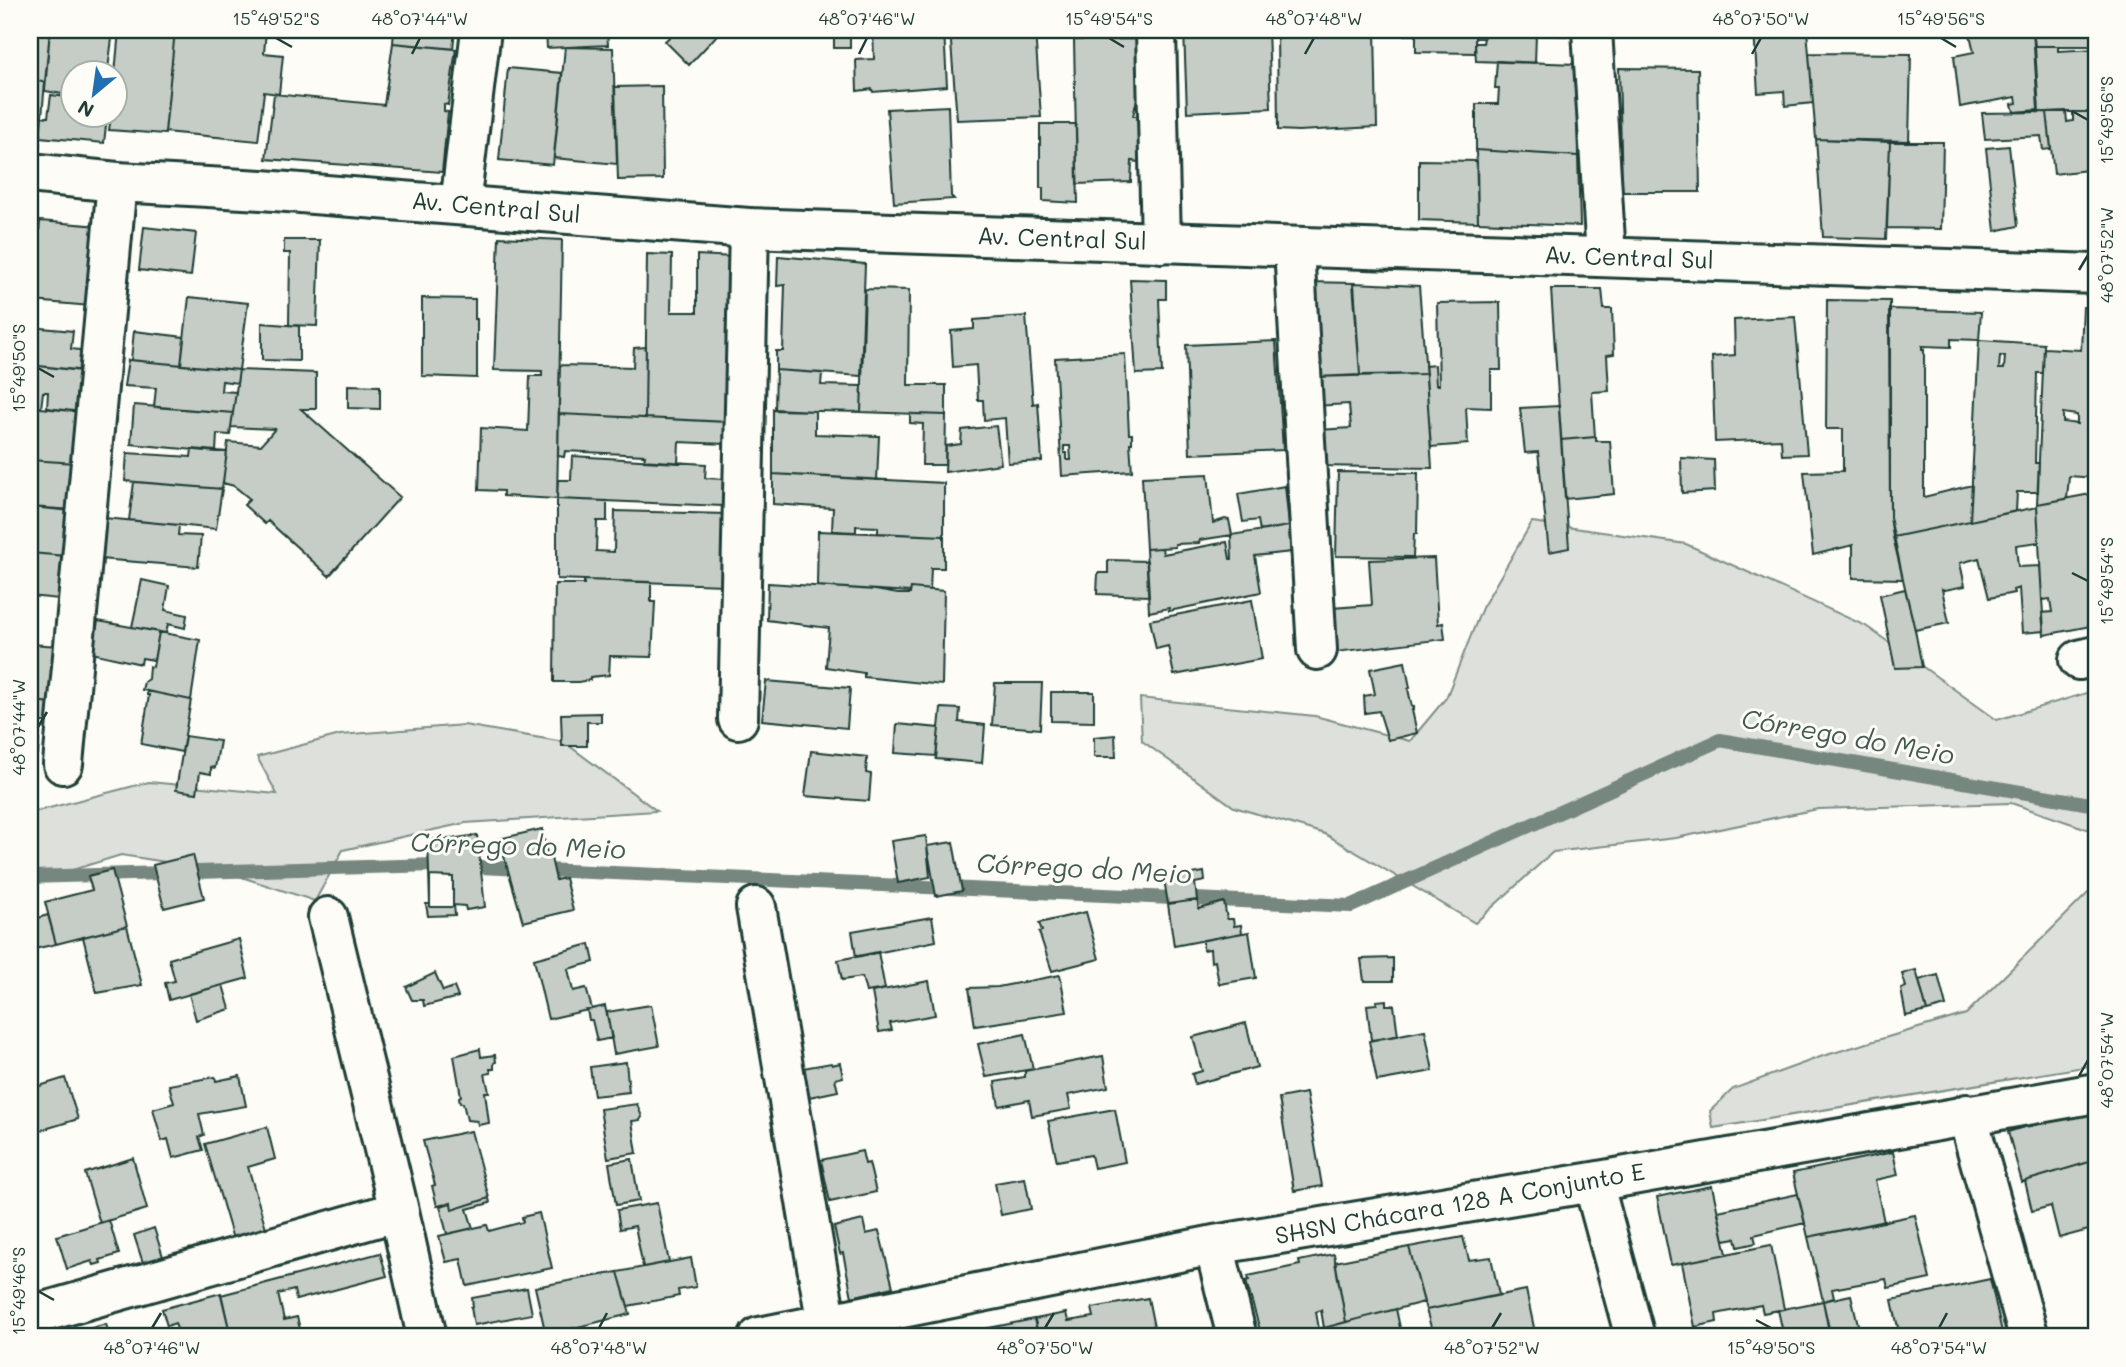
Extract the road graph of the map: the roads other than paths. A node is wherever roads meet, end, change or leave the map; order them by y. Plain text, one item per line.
1 (481, 30) edge
2 (1156, 30) edge
3 (1592, 30) edge
4 (30, 173) edge
5 (117, 182) junction
6 (460, 205) junction
7 (749, 228) junction
8 (1161, 243) junction
9 (1294, 248) junction
10 (1606, 257) junction
11 (2096, 274) edge
12 (1317, 650) dead end
13 (738, 719) dead end
14 (62, 764) dead end
15 (756, 907) dead end
16 (328, 917) dead end
17 (2096, 1093) edge
18 (1967, 1114) junction
19 (1593, 1182) junction
20 (400, 1211) junction
21 (1213, 1245) junction
22 (30, 1316) edge
23 (827, 1330) edge
24 (427, 1337) edge
25 (759, 1337) edge
26 (1237, 1337) edge
27 (1635, 1337) edge
28 (2029, 1337) edge

1 - 6 street
2 - 8 street
3 - 10 street
4 - 5 street, Av. Central Sul
5 - 6 street, Av. Central Sul
5 - 14 street
6 - 7 street, Av. Central Sul
7 - 8 street, Av. Central Sul
7 - 13 street
8 - 9 street, Av. Central Sul
9 - 10 street, Av. Central Sul
9 - 12 street
10 - 11 street, Av. Central Sul
15 - 23 street
16 - 20 street
17 - 18 street, SHSN Chácara 128 A Conjunto E
18 - 19 street, SHSN Chácara 128 A Conjunto E
18 - 28 street
19 - 21 street, SHSN Chácara 128 A Conjunto E
19 - 27 street
20 - 22 street
20 - 24 street
21 - 23 street, SHSN Chácara 128 A Conjunto E
21 - 26 street
23 - 25 street, SHSN Chácara 128 A Conjunto E

